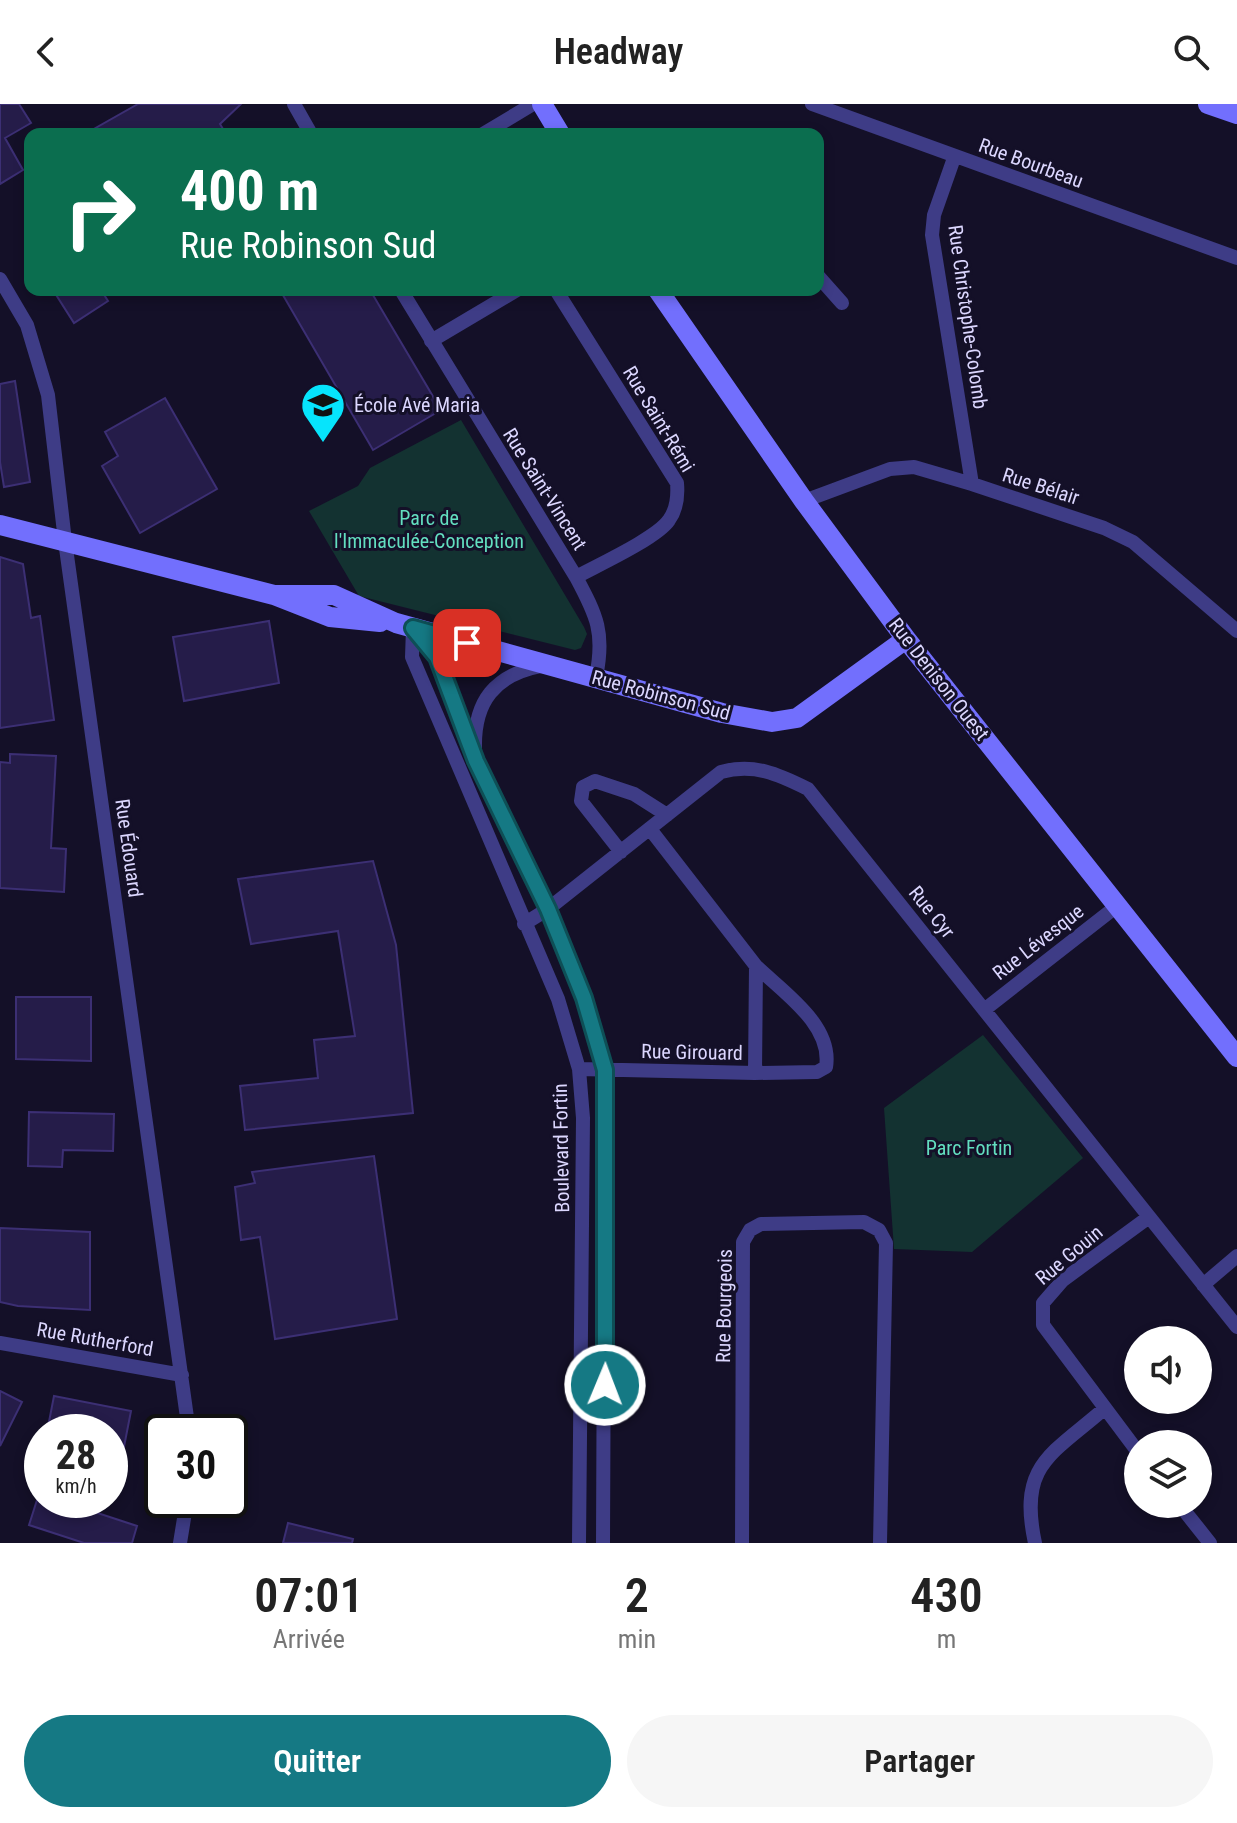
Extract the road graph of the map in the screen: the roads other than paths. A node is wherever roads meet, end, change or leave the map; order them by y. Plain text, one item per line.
1 (294, 104) edge
2 (533, 104) edge
3 (542, 104) edge
4 (812, 104) edge
5 (1208, 104) edge
6 (1237, 114) edge
7 (308, 128) edge
8 (493, 128) edge
9 (556, 128) edge
10 (954, 158) junction
11 (1237, 258) edge
12 (0, 279) edge
13 (824, 283) edge
14 (405, 296) edge
15 (507, 296) edge
16 (560, 296) edge
17 (662, 296) edge
18 (842, 303) dead end
19 (431, 341) junction
20 (972, 484) junction
21 (804, 501) junction
22 (0, 525) edge
23 (65, 541) junction
24 (576, 577) junction
25 (404, 626) junction
26 (1237, 631) edge
27 (906, 639) junction
28 (548, 665) junction
29 (596, 677) junction
30 (476, 761) junction
31 (667, 815) junction
32 (650, 829) junction
33 (621, 852) junction
34 (1117, 906) junction
35 (548, 909) junction
36 (524, 924) junction
37 (756, 966) junction
38 (984, 1010) junction
39 (1237, 1057) edge
40 (579, 1069) junction
41 (605, 1070) junction
42 (755, 1073) junction
43 (1149, 1217) junction
44 (1237, 1256) edge
45 (1203, 1285) junction
46 (582, 1321) junction
47 (606, 1321) junction
48 (1237, 1327) edge
49 (0, 1343) edge
50 (182, 1375) junction
51 (1104, 1409) junction
52 (187, 1414) edge
53 (1124, 1434) edge
54 (184, 1518) edge
55 (1190, 1518) edge
56 (180, 1543) edge
57 (579, 1543) edge
58 (603, 1543) edge
59 (742, 1543) edge
60 (880, 1543) edge
61 (1035, 1543) edge
62 (1210, 1543) edge

1 - 7 street
2 - 8 street
3 - 9 street
4 - 10 street, Rue Bourbeau
5 - 6 street
10 - 11 street, Rue Bourbeau
10 - 20 street, Rue Christophe-Colomb
12 - 23 street, Rue Édouard
13 - 18 street
14 - 19 street, Rue Saint-Vincent
15 - 19 street
16 - 24 street, Rue Saint-Rémi
17 - 21 street, Rue Denison Ouest
19 - 24 street, Rue Saint-Vincent
20 - 21 street, Rue Bélair
20 - 26 street, Rue Bélair
21 - 27 street, Rue Denison Ouest
22 - 23 street, Rue Robinson Sud
23 - 25 street, Rue Robinson Sud
23 - 50 street, Rue Édouard
24 - 29 street, Rue Saint-Vincent
25 - 28 street, Rue Robinson Sud
25 - 30 street
25 - 36 street, Boulevard Fortin
27 - 29 street, Rue Robinson Sud
27 - 34 street, Rue Denison Ouest
28 - 29 street, Rue Robinson Sud
28 - 30 street
30 - 35 street
31 - 32 street, Rue Cyr
31 - 33 street
31 - 38 street, Rue Cyr
32 - 33 street, Rue Cyr
32 - 37 street, Rue Girouard
33 - 35 street, Rue Cyr
34 - 38 street, Rue Lévesque
34 - 39 street, Rue Denison Ouest
35 - 36 street, Rue Cyr
35 - 41 street
36 - 40 street, Boulevard Fortin
37 - 42 street, Rue Girouard
37 - 42 street, Rue Girouard
38 - 43 street, Rue Cyr
40 - 41 street, Rue Girouard
40 - 46 street, Boulevard Fortin
41 - 42 street, Rue Girouard
41 - 47 street
43 - 45 street, Rue Cyr
43 - 51 street, Rue Gouin
44 - 45 street
45 - 48 street, Rue Cyr
46 - 47 street
46 - 57 street, Boulevard Fortin
47 - 58 street
49 - 50 street, Rue Rutherford
50 - 52 street, Rue Édouard
51 - 53 street, Rue Gouin
51 - 61 street
54 - 56 street
55 - 62 street
59 - 60 street, Rue Bourgeois

